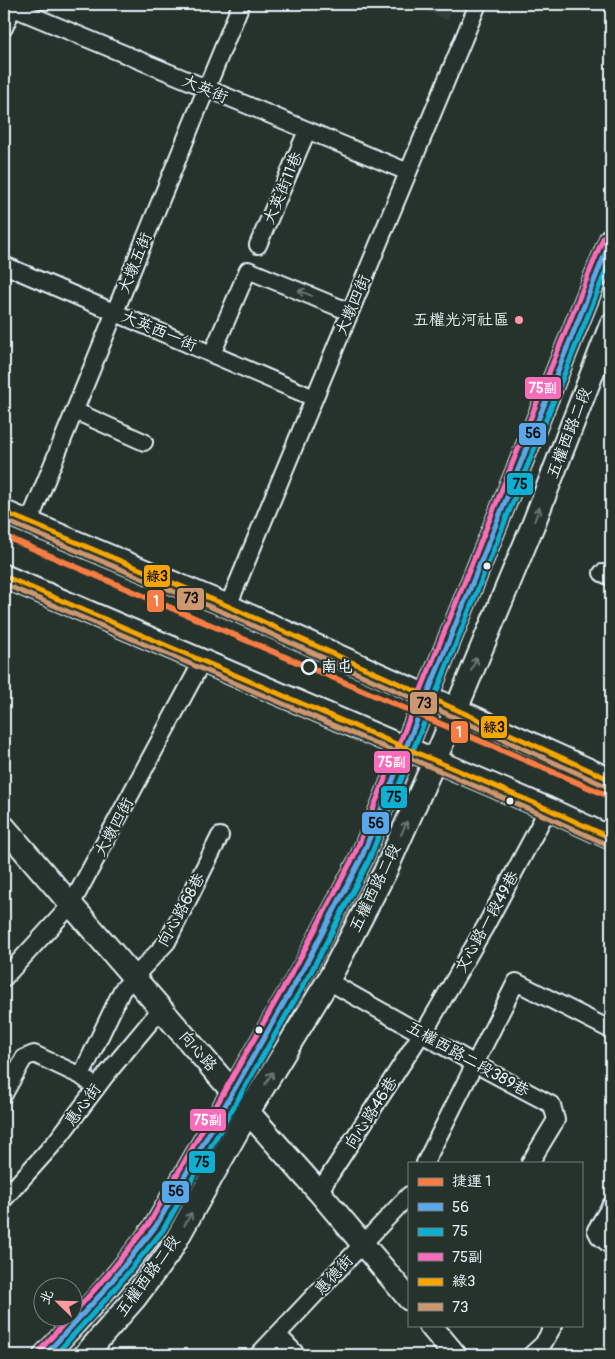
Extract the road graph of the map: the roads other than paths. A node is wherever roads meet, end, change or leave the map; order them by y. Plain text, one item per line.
1 (241, 4) edge
2 (478, 4) edge
3 (10, 5) edge
4 (4, 28) edge
5 (206, 89) junction
6 (308, 131) junction
7 (408, 172) junction
8 (611, 239) edge
9 (258, 245) dead end
10 (4, 265) edge
11 (350, 312) junction
12 (115, 313) junction
13 (611, 324) edge
14 (212, 354) junction
15 (314, 398) junction
16 (75, 411) junction
17 (144, 442) dead end
18 (4, 512) edge
19 (29, 522) junction
20 (4, 576) edge
21 (228, 606) junction
22 (203, 660) junction
23 (428, 696) junction
24 (455, 708) junction
25 (406, 748) junction
26 (434, 760) junction
27 (611, 780) edge
28 (548, 809) junction
29 (4, 827) edge
30 (220, 836) dead end
31 (611, 838) edge
32 (72, 905) junction
33 (4, 978) edge
34 (134, 979) junction
35 (328, 980) junction
36 (161, 1009) junction
37 (611, 1030) edge
38 (423, 1034) junction
39 (475, 1064) junction
40 (80, 1076) junction
41 (97, 1087) junction
42 (232, 1091) junction
43 (4, 1094) edge
44 (248, 1112) junction
45 (426, 1162) edge
46 (531, 1162) edge
47 (319, 1192) junction
48 (408, 1196) edge
49 (4, 1199) edge
50 (611, 1206) edge
51 (363, 1244) junction
52 (611, 1246) edge
53 (408, 1298) edge
54 (431, 1326) edge
55 (553, 1326) edge
56 (278, 1335) junction
57 (45, 1355) edge
58 (85, 1355) edge
59 (258, 1355) edge
60 (296, 1355) edge
61 (455, 1355) edge
62 (530, 1355) edge

1 - 5 street, 大墩五街
2 - 7 street, 大墩四街
3 - 4 street
3 - 5 street, 大英街
5 - 6 street, 大英街
5 - 12 street, 大墩五街
6 - 7 street, 大英街
6 - 9 street, 大英街11巷
7 - 11 street, 大墩四街
8 - 23 main road, 五權西路二段
10 - 12 street, 大英西一街
11 -> 14 street
11 - 15 street, 大墩四街
12 - 14 street, 大英西一街
12 - 16 street, 大墩五街
24 -> 13 main road, 五權西路二段
14 - 15 street, 大英西一街
15 - 21 street, 大墩四街
16 - 17 street
16 - 19 street, 大墩五街
18 - 19 main road
19 - 21 main road
20 - 22 main road
21 - 23 main road
22 - 25 main road
22 - 32 street, 大墩四街
23 - 24 main road
23 - 25 main road, 五權西路二段
24 - 26 main road, 五權西路二段
24 - 27 main road
25 - 26 main road
25 - 42 main road, 五權西路二段
26 - 28 main road
35 -> 26 main road, 五權西路二段
28 - 31 main road
28 - 38 street, 文心路一段49巷
29 - 32 main road, 向心路
30 - 34 street, 向心路68巷
32 - 33 street, 大墩四街
32 - 34 main road, 向心路
34 - 36 main road, 向心路
34 - 40 street, 惠心街
35 - 38 street, 五權西路二段389巷
44 -> 35 main road, 五權西路二段
36 - 41 street, 惠心街
36 - 42 main road, 向心路
37 - 39 street
38 - 39 street, 五權西路二段389巷
38 - 47 street, 向心路46巷
39 - 45 street
39 - 46 street, 五權西路二段389巷
40 - 41 street
40 - 43 street
41 - 49 street, 惠心街
42 - 44 main road, 向心路
42 - 57 main road, 五權西路二段
44 - 47 main road, 向心路
58 -> 44 main road, 五權西路二段
47 - 51 main road, 向心路
48 - 51 street, 惠德街
50 - 52 street
51 - 53 main road, 向心路
51 - 56 street, 惠德街
54 - 61 main road
55 - 62 street
56 - 59 street, 惠德街
56 - 60 street

